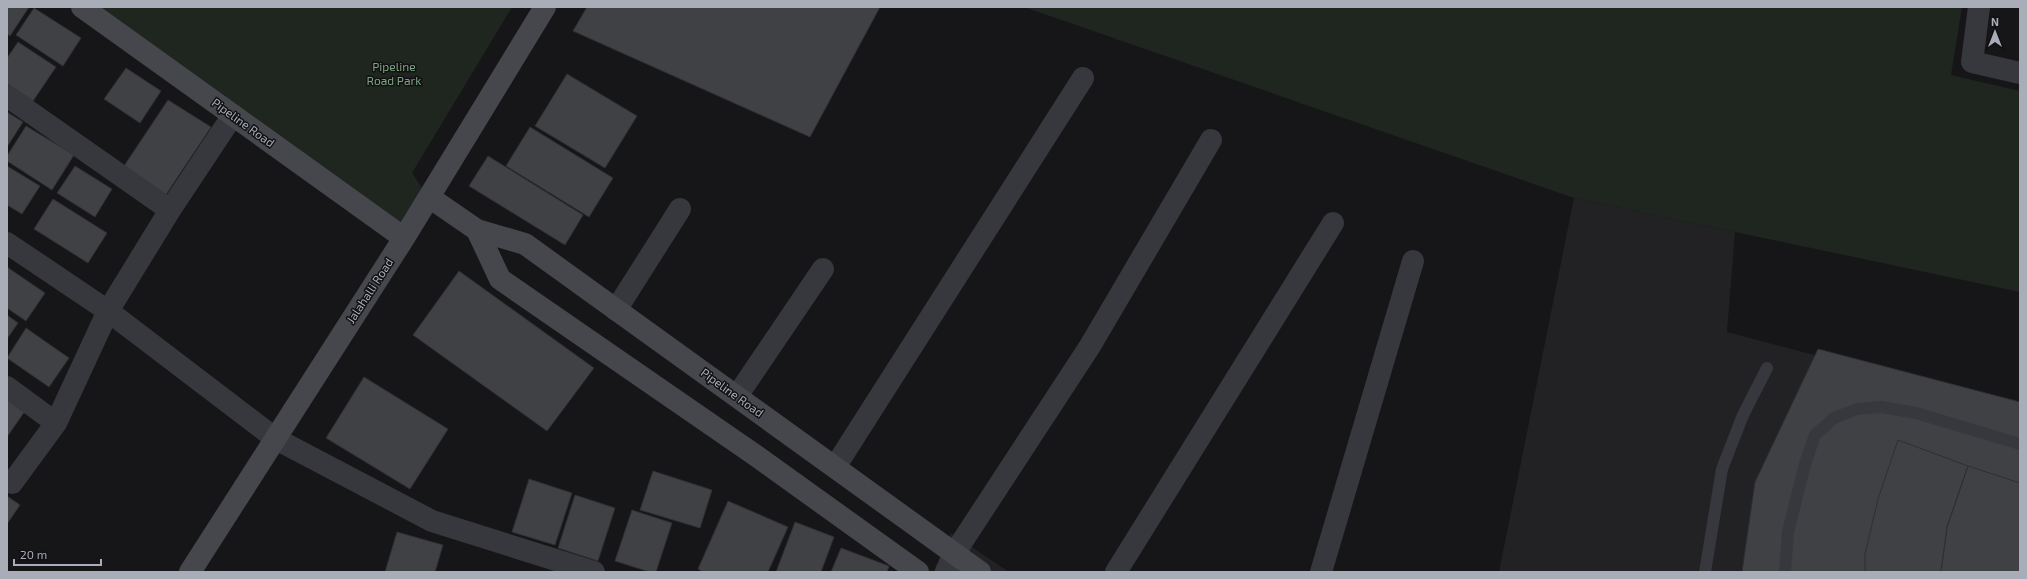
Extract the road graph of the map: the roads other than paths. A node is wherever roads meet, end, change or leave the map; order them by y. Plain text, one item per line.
1 (82, 7) edge
2 (545, 7) edge
3 (1979, 7) edge
4 (2020, 73) edge
5 (1083, 78) dead end
6 (7, 96) edge
7 (233, 115) junction
8 (1211, 140) dead end
9 (429, 197) junction
10 (680, 209) dead end
11 (170, 210) junction
12 (1333, 223) dead end
13 (477, 230) junction
14 (404, 238) junction
15 (7, 243) edge
16 (1413, 261) dead end
17 (823, 269) dead end
18 (616, 310) junction
19 (108, 311) junction
20 (1767, 368) dead end
21 (7, 387) edge
22 (737, 396) junction
23 (56, 423) junction
24 (276, 439) junction
25 (2020, 444) edge
26 (835, 467) junction
27 (12, 483) dead end
28 (950, 563) edge
29 (190, 572) edge
30 (594, 572) edge
31 (918, 572) edge
32 (980, 572) edge
33 (1116, 572) edge
34 (1321, 572) edge
35 (1705, 572) edge
36 (1785, 572) edge

1 - 7 main road, Pipeline Road
2 - 9 main road, Jalahalli Road
3 - 4 street
5 - 26 street
6 - 11 street
7 - 11 street
7 - 14 main road, Pipeline Road
8 - 28 street
9 - 13 main road, Pipeline Road
9 - 14 main road, Jalahalli Road
10 - 18 street
11 - 19 street
12 - 33 street
13 - 18 main road, Pipeline Road
13 - 31 main road
14 - 24 main road, Jalahalli Road
15 - 19 street
16 - 34 street
17 - 22 street
18 - 22 main road, Pipeline Road
19 - 23 street
19 - 24 street
20 - 35 lane
21 - 23 street
22 - 26 main road, Pipeline Road
23 - 27 street
24 - 29 main road, Jalahalli Road
24 - 30 street
25 - 36 lane
26 - 28 main road, Pipeline Road
28 - 32 main road, Pipeline Road

